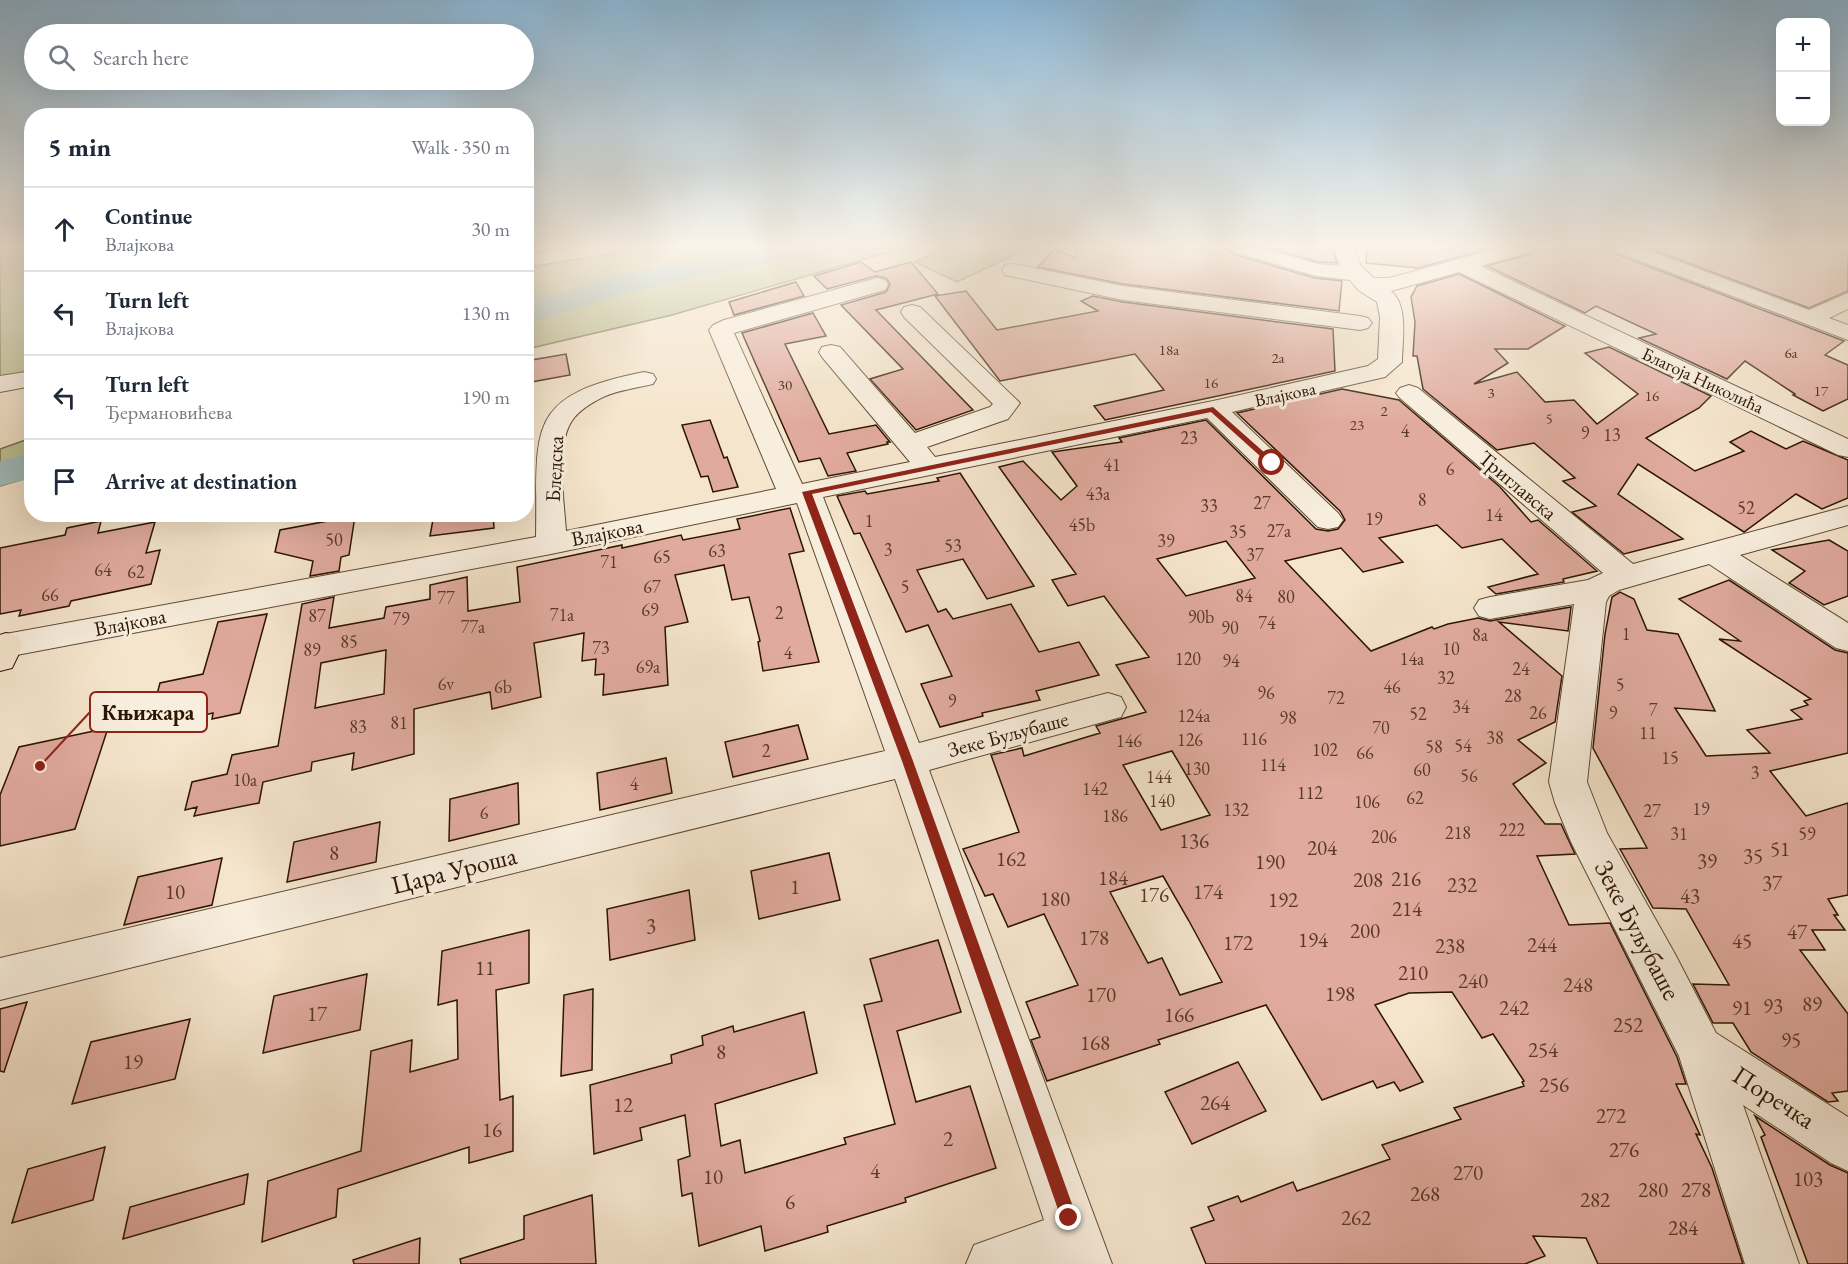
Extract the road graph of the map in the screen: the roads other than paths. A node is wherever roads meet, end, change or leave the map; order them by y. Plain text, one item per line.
1 (797, 307) edge
2 (1181, 307) edge
3 (1360, 307) edge
4 (1389, 307) edge
5 (1549, 307) edge
6 (1778, 307) edge
7 (1834, 307) edge
8 (912, 312) dead end
9 (1809, 319) junction
10 (1848, 333) edge
11 (1359, 350) junction
12 (831, 352) dead end
13 (1384, 368) junction
14 (644, 379) dead end
15 (24, 380) edge
16 (0, 384) edge
17 (1409, 393) junction
18 (1213, 409) junction
19 (910, 444) junction
20 (1848, 449) edge
21 (929, 467) junction
22 (800, 494) junction
23 (1848, 515) edge
24 (1328, 520) dead end
25 (551, 543) junction
26 (1714, 553) junction
27 (1611, 582) junction
28 (1490, 608) dead end
29 (1848, 639) edge
30 (2, 650) edge
31 (1108, 707) dead end
32 (907, 761) junction
33 (0, 979) edge
34 (1700, 1049) junction
35 (1848, 1146) edge
36 (1080, 1250) edge
37 (993, 1264) edge
38 (1772, 1264) edge

1 - 22 street
2 - 11 street, Триглавска
3 - 11 street
4 - 13 street
5 - 20 street, Благоја Николића
6 - 9 street
7 - 9 street
8 - 19 street
9 - 10 street
11 - 13 street, Влајкова
11 - 17 street, Триглавска
11 - 18 street, Влајкова
12 - 19 street
13 - 17 street, Триглавска
14 - 25 street, Бледска
15 - 16 street
17 - 27 street, Триглавска
18 - 21 street, Влајкова
18 - 24 street, Влајкова
19 - 21 street
21 - 22 street, Влајкова
22 - 25 street, Влајкова
22 - 32 street
23 - 26 street
25 - 30 street, Влајкова
26 - 27 street
26 - 29 street
27 - 28 street
27 - 34 street, Зеке Буљубаше
31 - 32 street, Зеке Буљубаше
32 - 33 street, Цара Уроша
32 - 36 street
34 - 35 street, Поречка
34 - 38 street, Зеке Буљубаше
36 - 37 street

